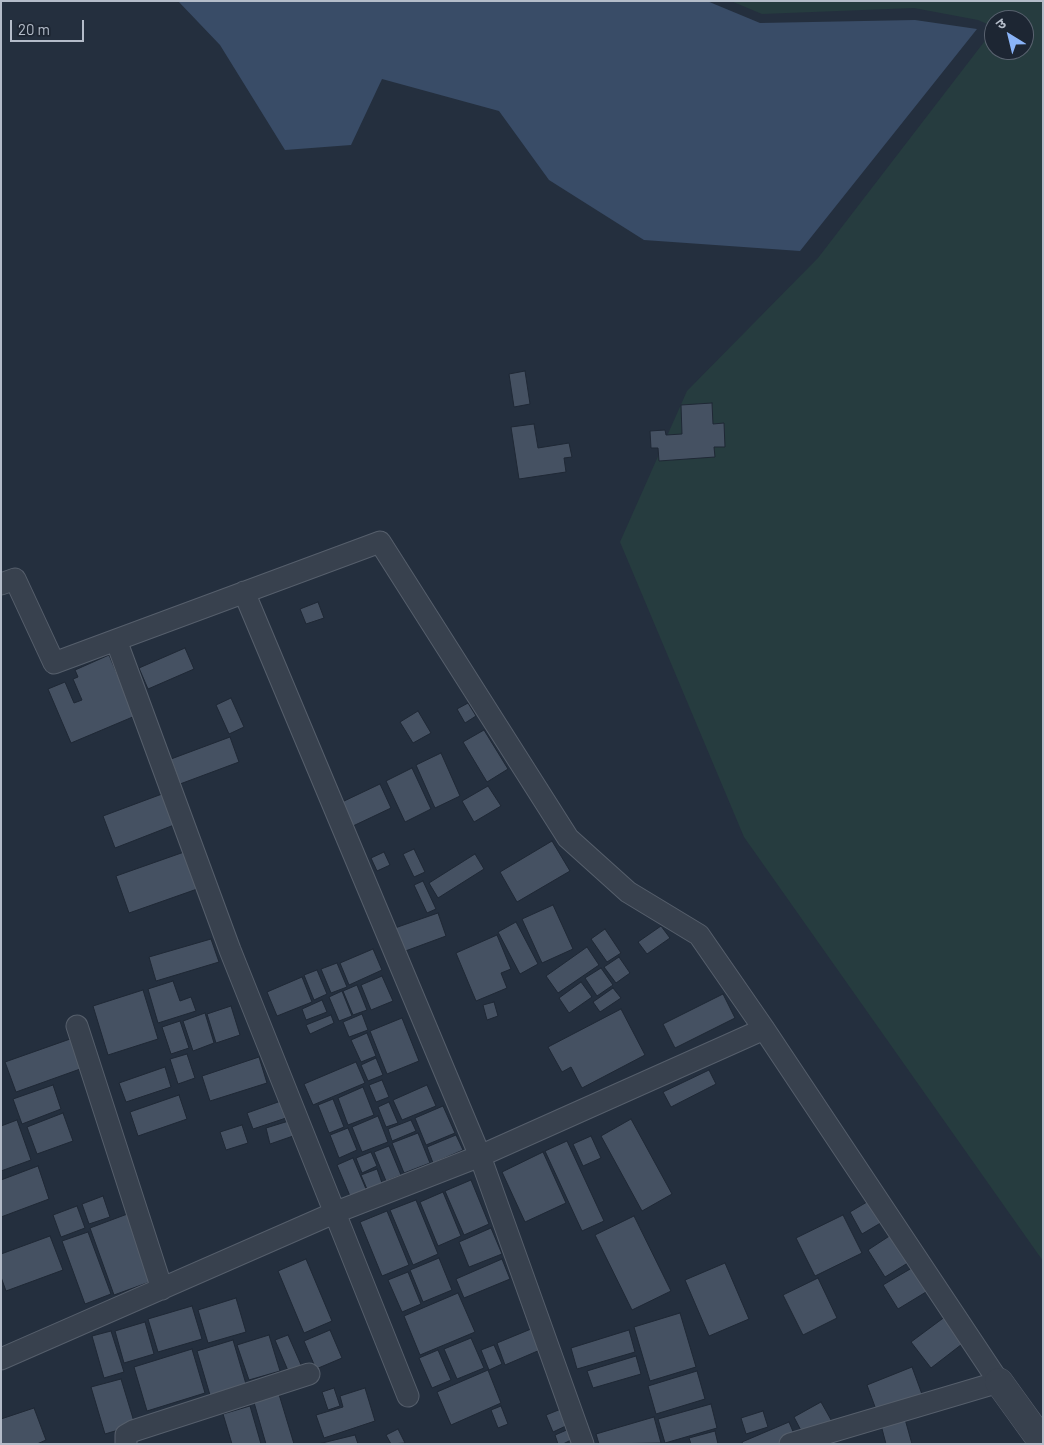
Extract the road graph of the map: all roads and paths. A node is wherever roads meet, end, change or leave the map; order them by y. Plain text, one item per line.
1 (1, 584) edge
2 (244, 592) junction
3 (116, 640) junction
4 (77, 1026) dead end
5 (764, 1029) junction
6 (480, 1156) junction
7 (334, 1213) junction
8 (162, 1289) junction
9 (1, 1359) edge
10 (309, 1374) dead end
11 (999, 1382) junction
12 (408, 1396) dead end
13 (1043, 1443) edge
14 (126, 1444) edge
15 (583, 1444) edge
16 (790, 1444) edge

1 - 3 street
2 - 3 street
2 - 5 street
2 - 6 street
3 - 7 street
4 - 8 street
5 - 6 street
5 - 11 street
6 - 7 street
6 - 15 street
7 - 8 street
7 - 12 street
8 - 9 street
10 - 14 street
11 - 13 street
11 - 16 street

